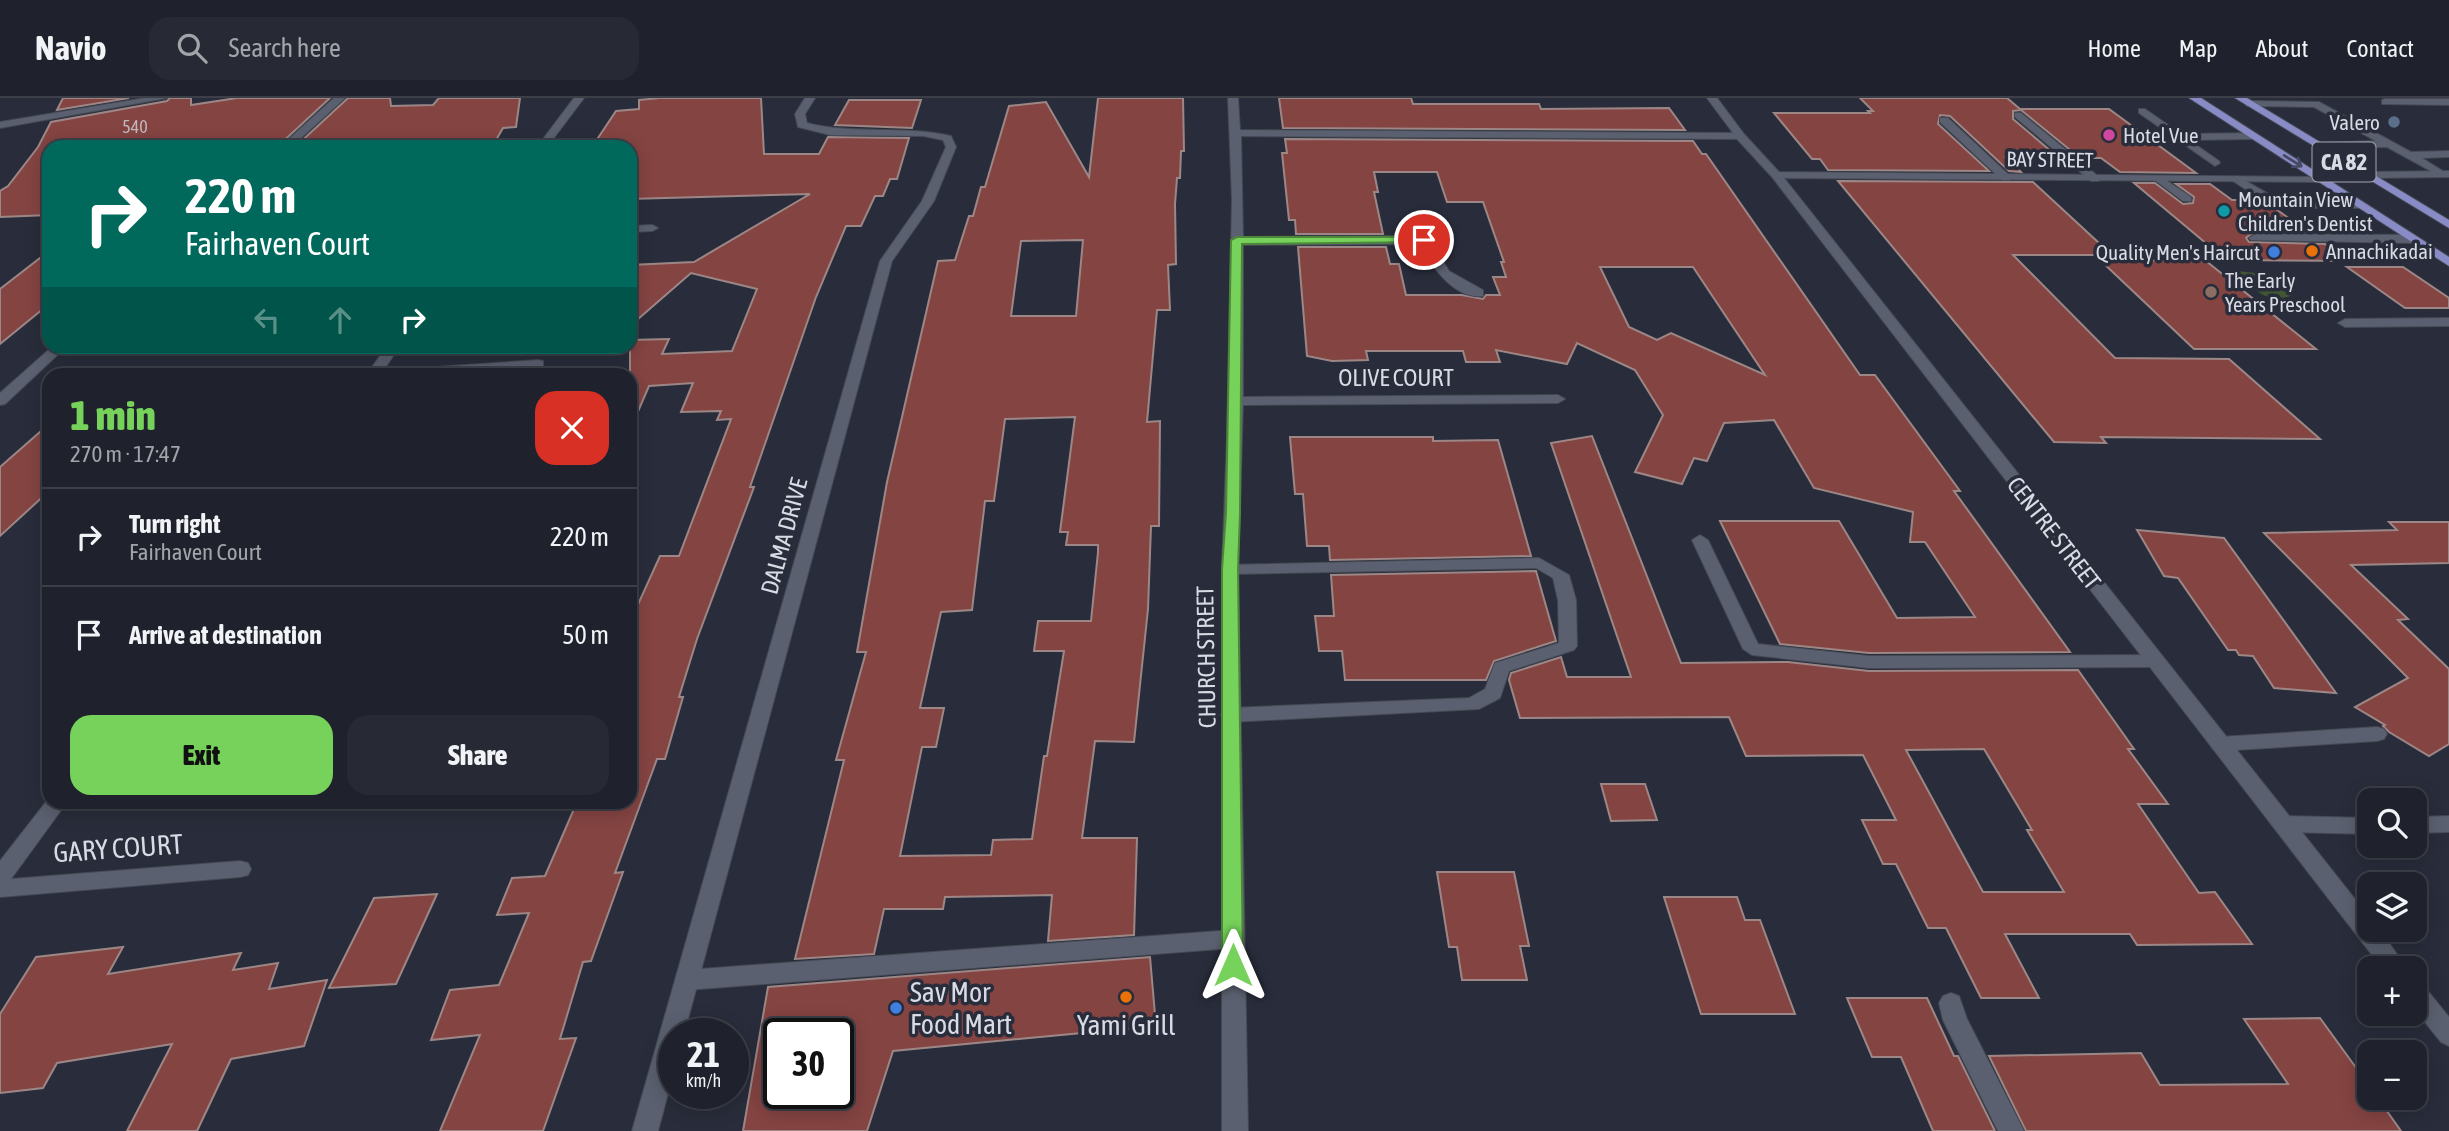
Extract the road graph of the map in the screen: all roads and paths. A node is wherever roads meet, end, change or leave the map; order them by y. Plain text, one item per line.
1 (162, 98) edge
2 (340, 98) edge
3 (579, 98) edge
4 (810, 98) edge
5 (1233, 98) edge
6 (1712, 98) edge
7 (2194, 98) edge
8 (2240, 98) edge
9 (2449, 102) edge
10 (2385, 103) dead end
11 (2250, 104) junction
12 (2142, 111) dead end
13 (2018, 115) dead end
14 (1944, 120) dead end
15 (0, 125) edge
16 (1236, 133) junction
17 (1740, 135) junction
18 (2254, 136) junction
19 (2179, 137) junction
20 (293, 140) edge
21 (547, 140) edge
22 (2390, 144) junction
23 (2317, 146) junction
24 (2449, 154) edge
25 (2410, 155) junction
26 (2215, 163) dead end
27 (2447, 174) edge
28 (1776, 175) junction
29 (2367, 175) junction
30 (2006, 178) junction
31 (2095, 179) junction
32 (2160, 179) junction
33 (2236, 179) junction
34 (2323, 179) junction
35 (2187, 199) dead end
36 (2362, 205) junction
37 (2447, 223) edge
38 (652, 228) dead end
39 (637, 229) edge
40 (2255, 238) dead end
41 (2414, 239) junction
42 (1237, 240) junction
43 (2449, 262) edge
44 (1479, 292) dead end
45 (2449, 322) edge
46 (2345, 323) dead end
47 (52, 354) edge
48 (538, 364) dead end
49 (480, 368) edge
50 (1558, 399) dead end
51 (0, 401) edge
52 (1235, 401) junction
53 (1700, 540) dead end
54 (1230, 569) junction
55 (2154, 661) junction
56 (1231, 715) junction
57 (2377, 734) dead end
58 (2220, 744) junction
59 (52, 809) edge
60 (2283, 824) junction
61 (2449, 824) edge
62 (2427, 825) edge
63 (2357, 826) edge
64 (240, 869) dead end
65 (0, 877) edge
66 (0, 888) edge
67 (1233, 939) junction
68 (2387, 956) edge
69 (687, 981) junction
70 (1951, 1003) dead end
71 (2427, 1007) edge
72 (2449, 1035) edge
73 (645, 1131) edge
74 (1235, 1131) edge
75 (2011, 1131) edge

1 - 15 street
2 - 20 street
3 - 21 street
4 - 69 street, DALMA DRIVE
5 - 16 street, CHURCH STREET
6 - 17 street, CENTRE STREET
7 - 18 main road, CA 82
8 - 11 main road, CA 82
9 - 10 street
11 - 22 street
11 - 23 main road, CA 82
12 - 19 street
13 - 31 street
14 - 30 street
16 - 17 street
16 - 42 street, CHURCH STREET
17 - 28 street, CENTRE STREET
18 - 19 street
18 -> 34 main road, CA 82
19 - 26 street
22 - 23 street
22 - 25 street
23 - 29 main road, CA 82
24 - 25 street
25 - 27 street
27 - 29 street
28 - 30 street, BAY STREET
28 - 55 street, CENTRE STREET
29 - 37 main road, CA 82
30 - 31 street, BAY STREET
31 - 32 street, BAY STREET
32 - 33 street, BAY STREET
32 - 35 street
33 - 34 street, BAY STREET
33 - 36 street
34 - 36 main road, CA 82
36 - 41 main road, CA 82
38 - 39 street
40 - 41 street
41 - 43 main road, CA 82
42 - 44 street
42 - 52 street, CHURCH STREET
45 - 46 street
47 - 51 street
48 - 49 street
50 - 52 street, OLIVE COURT
52 - 54 street, CHURCH STREET
53 - 55 street
54 - 56 street, CHURCH STREET
54 - 56 street
55 - 58 street, CENTRE STREET
56 - 67 street, CHURCH STREET
57 - 58 street
58 - 60 street, CENTRE STREET
59 - 65 street
60 - 63 street
60 - 68 street, CENTRE STREET
61 - 62 street
64 - 66 street, GARY COURT
67 - 69 street
67 - 74 street, CHURCH STREET
69 - 73 street, DALMA DRIVE
70 - 75 street
71 - 72 street

